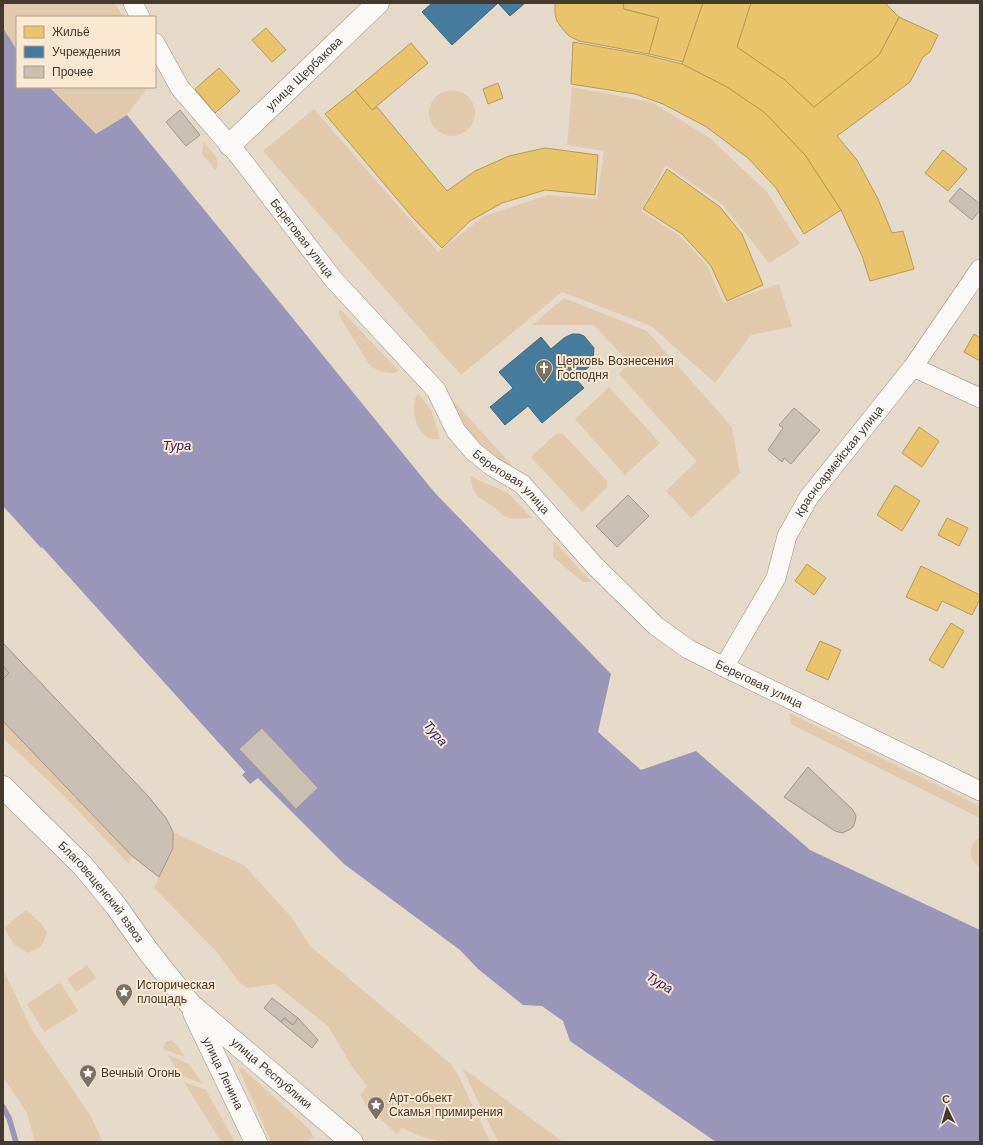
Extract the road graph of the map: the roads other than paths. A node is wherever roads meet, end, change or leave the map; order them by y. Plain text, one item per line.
1 (133, 3) edge
2 (378, 3) edge
3 (140, 16) edge
4 (156, 45) edge
5 (230, 145) junction
6 (980, 269) edge
7 (914, 367) junction
8 (980, 398) edge
9 (724, 668) junction
10 (3, 787) edge
11 (980, 791) edge
12 (190, 1004) junction
13 (256, 1142) edge
14 (352, 1142) edge

1 - 3 street
2 - 5 main road, улица Щербакова
4 - 5 street, Береговая улица
5 - 9 street, Береговая улица
6 - 7 street, Красноармейская улица
7 - 8 street
7 - 9 street, Красноармейская улица
9 - 11 street, Береговая улица
10 - 12 main road, Благовещенский взвоз
12 - 13 main road, улица Ленина
12 - 14 main road, улица Республики

